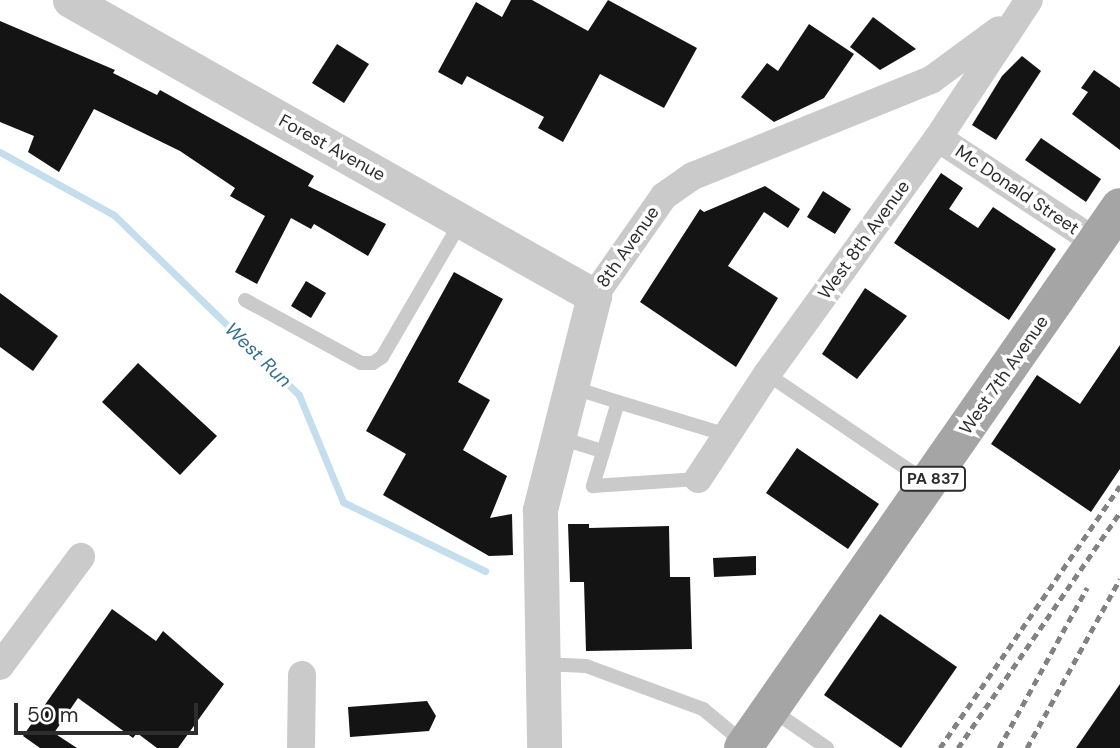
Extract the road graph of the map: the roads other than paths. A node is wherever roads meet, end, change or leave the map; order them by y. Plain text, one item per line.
1 (70, 0) edge
2 (1027, 2) edge
3 (938, 138) junction
4 (1120, 207) edge
5 (462, 221) junction
6 (1096, 242) junction
7 (594, 296) junction
8 (245, 300) dead end
9 (767, 374) junction
10 (569, 387) junction
11 (618, 401) junction
12 (727, 435) junction
13 (556, 437) junction
14 (603, 451) junction
15 (698, 479) joint
16 (929, 484) junction
17 (81, 557) dead end
18 (543, 664) junction
19 (0, 666) edge
20 (302, 675) dead end
21 (772, 710) junction
22 (746, 747) edge
23 (301, 748) edge
24 (544, 748) edge
25 (827, 748) edge

1 - 5 street, Forest Avenue
2 - 3 street, West 8th Avenue
2 - 7 street, 8th Avenue
3 - 6 street, Mc Donald Street
3 - 9 street, West 8th Avenue
4 - 6 main road, West 7th Avenue / PA 837
5 - 7 street, Forest Avenue
5 - 8 lane
6 - 16 main road, West 7th Avenue / PA 837
7 - 10 street, 8th Avenue
9 - 12 street, West 8th Avenue
9 - 16 lane
10 - 11 lane
10 - 13 street, 8th Avenue
11 - 12 lane
11 - 14 lane
12 - 15 street, West 8th Avenue
13 - 14 lane
13 - 18 street, 8th Avenue
14 - 15 lane
16 - 21 main road, West 7th Avenue / PA 837
17 - 19 street
18 - 22 lane
18 - 24 street, 8th Avenue
20 - 23 street
21 - 22 main road, West 7th Avenue / PA 837
21 - 25 lane

